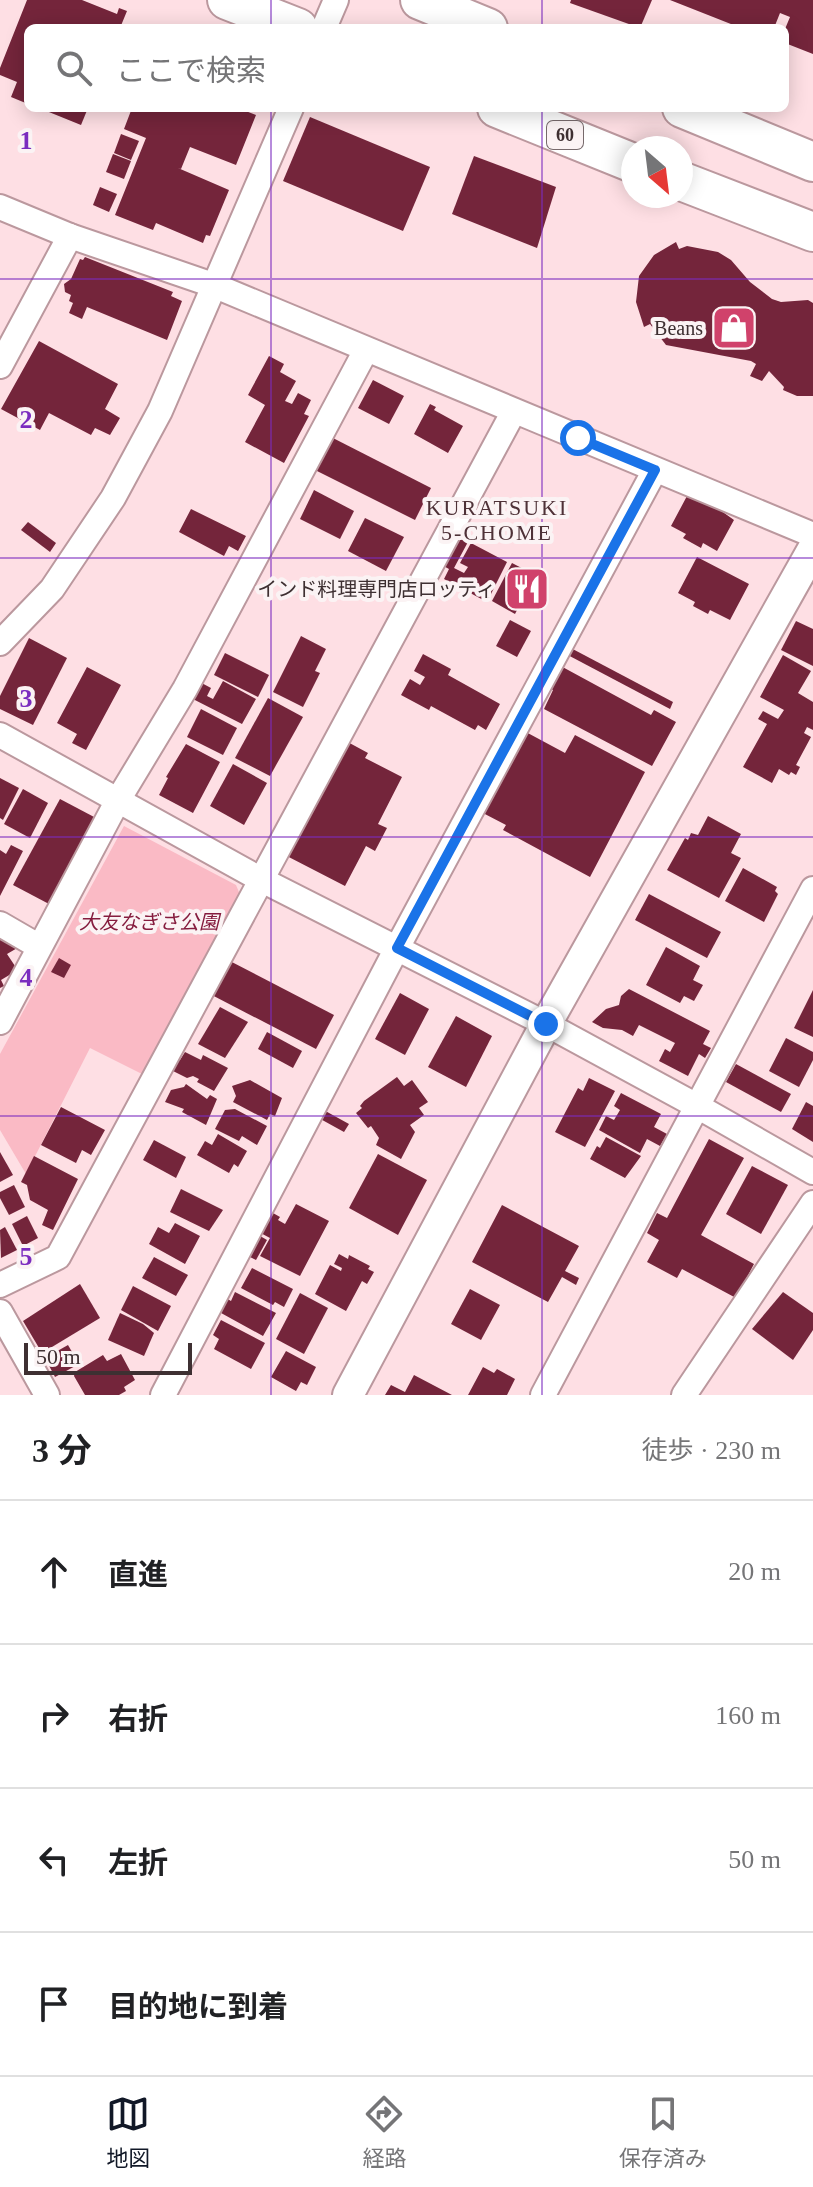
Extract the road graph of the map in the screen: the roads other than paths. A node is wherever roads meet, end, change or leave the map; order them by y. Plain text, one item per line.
1 (227, 0) edge
2 (336, 0) edge
3 (420, 0) edge
4 (288, 24) edge
5 (326, 24) edge
6 (478, 24) edge
7 (289, 112) edge
8 (507, 112) edge
9 (692, 112) edge
10 (621, 158) edge
11 (813, 162) edge
12 (693, 186) edge
13 (0, 207) edge
14 (813, 232) edge
15 (70, 236) junction
16 (213, 285) junction
17 (366, 350) junction
18 (0, 366) edge
19 (514, 411) junction
20 (655, 470) junction
21 (813, 535) edge
22 (813, 549) edge
23 (0, 643) edge
24 (0, 735) edge
25 (118, 800) junction
26 (260, 879) junction
27 (813, 889) edge
28 (0, 924) edge
29 (38, 946) junction
30 (397, 948) junction
31 (0, 1022) edge
32 (546, 1024) junction
33 (697, 1106) junction
34 (813, 1172) edge
35 (813, 1203) edge
36 (0, 1285) edge
37 (2, 1318) edge
38 (47, 1395) edge
39 (163, 1395) edge
40 (348, 1395) edge
41 (543, 1395) edge
42 (684, 1395) edge

1 - 4 main road
2 - 5 street
3 - 6 main road
7 - 16 street
8 - 10 main road, 60
9 - 11 main road
12 - 14 main road
13 - 15 street
15 - 16 street
15 - 18 street
16 - 17 street
16 - 23 street
17 - 19 street
17 - 25 street
19 - 20 street
19 - 26 street
20 - 21 street
20 - 30 street
22 - 32 street
24 - 25 street
25 - 26 street
25 - 29 street
26 - 30 street
26 - 36 street
27 - 33 street
28 - 29 street
29 - 31 street
30 - 32 street
30 - 39 street
32 - 33 street
32 - 40 street
33 - 34 street
33 - 41 street
35 - 42 street
37 - 38 street

